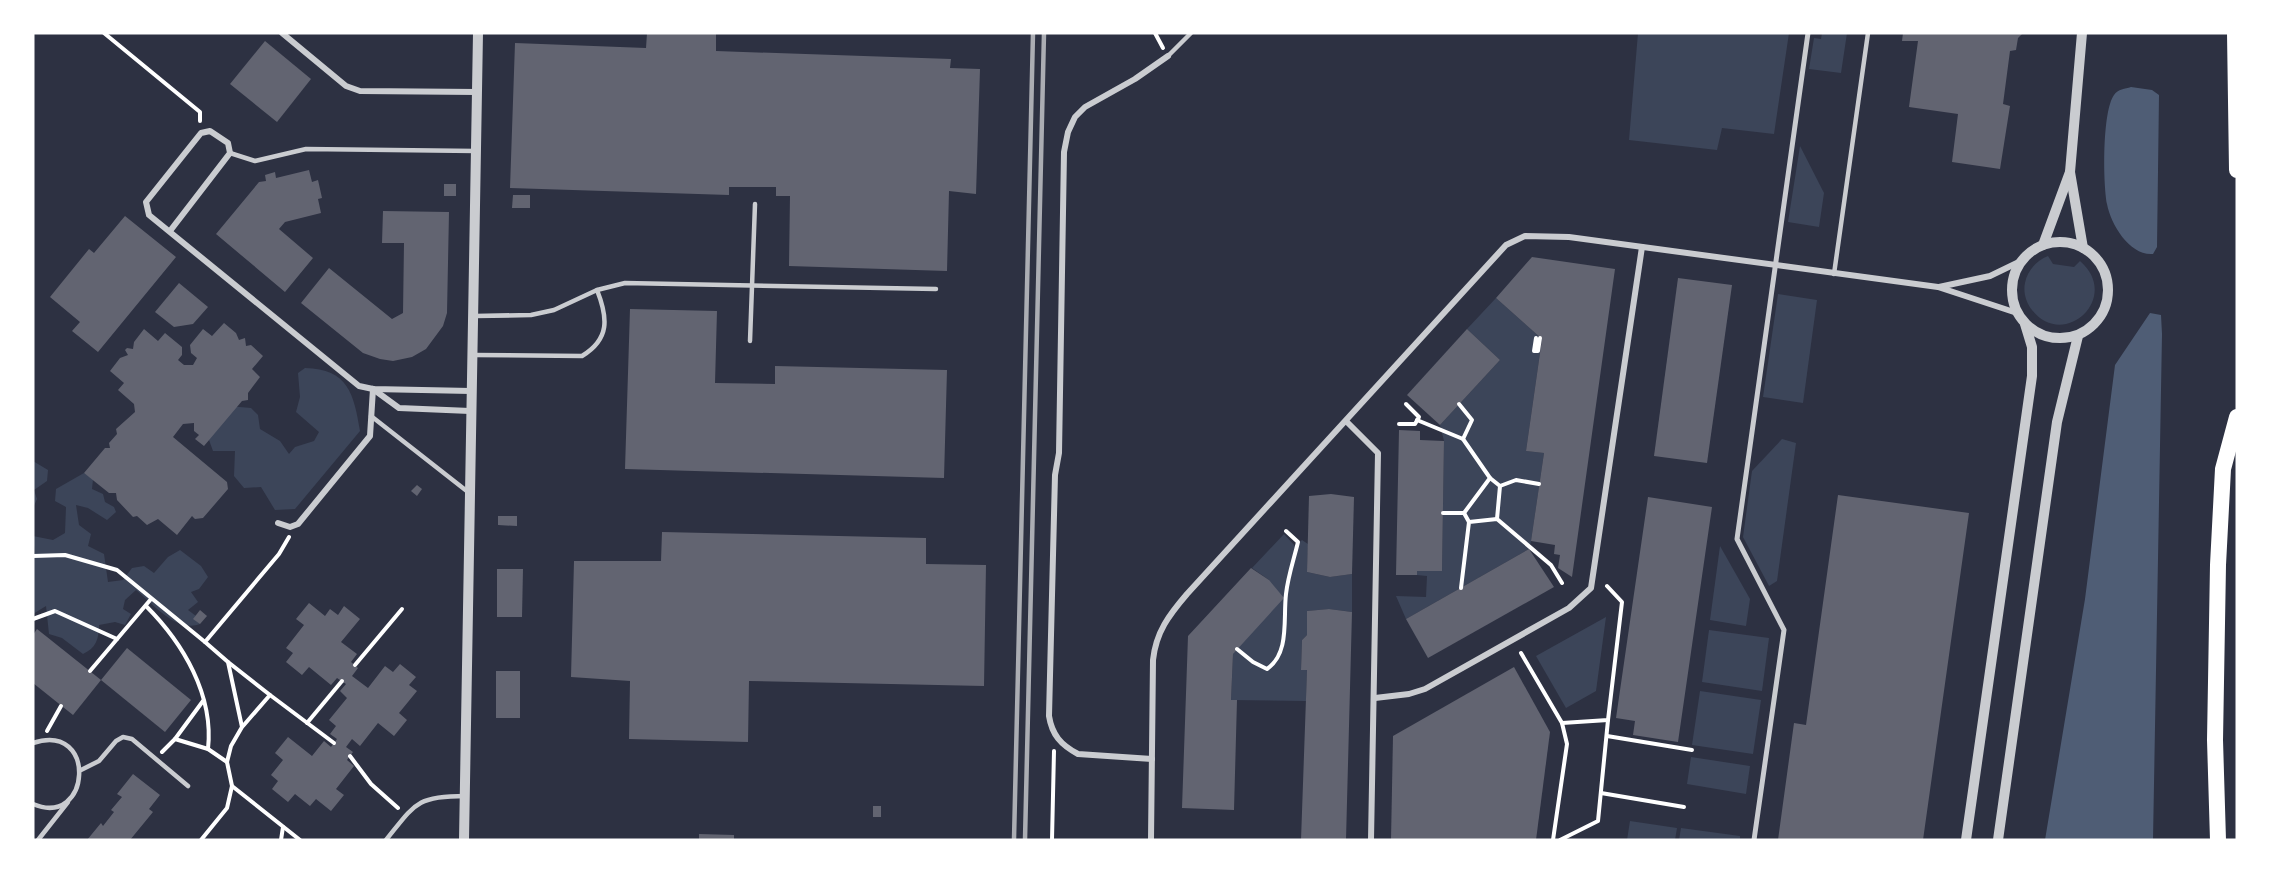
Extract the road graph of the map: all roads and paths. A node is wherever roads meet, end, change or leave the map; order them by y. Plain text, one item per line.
1 (104, 33) edge
2 (282, 33) edge
3 (478, 33) edge
4 (1191, 33) edge
5 (1808, 33) edge
6 (1868, 33) edge
7 (2082, 33) edge
8 (2235, 33) edge
9 (1168, 56) joint
10 (477, 92) junction
11 (201, 133) junction
12 (476, 151) junction
13 (230, 153) junction
14 (2237, 170) edge
15 (2070, 172) junction
16 (755, 204) dead end
17 (170, 231) junction
18 (2043, 245) junction
19 (1642, 247) junction
20 (2083, 248) junction
21 (2021, 261) junction
22 (1774, 266) junction
23 (1834, 274) junction
24 (752, 286) junction
25 (1938, 288) junction
26 (936, 289) dead end
27 (597, 290) junction
28 (2017, 313) junction
29 (472, 315) junction
30 (2025, 324) junction
31 (2078, 336) junction
32 (750, 340) dead end
33 (471, 355) junction
34 (373, 389) junction
35 (471, 392) junction
36 (1406, 404) dead end
37 (1459, 404) dead end
38 (470, 411) junction
39 (371, 416) junction
40 (2237, 417) edge
41 (1417, 420) junction
42 (1346, 422) junction
43 (1400, 424) dead end
44 (1463, 439) junction
45 (1490, 478) junction
46 (1539, 484) dead end
47 (1500, 486) junction
48 (469, 493) junction
49 (1443, 513) dead end
50 (1464, 513) junction
51 (1497, 519) junction
52 (1469, 522) junction
53 (278, 523) dead end
54 (298, 524) junction
55 (1286, 531) dead end
56 (33, 556) edge
57 (1562, 583) dead end
58 (1607, 586) dead end
59 (1461, 588) dead end
60 (1287, 590) junction
61 (1282, 595) dead end
62 (151, 599) junction
63 (146, 606) junction
64 (402, 609) dead end
65 (33, 619) edge
66 (117, 639) junction
67 (205, 642) junction
68 (1237, 649) dead end
69 (1521, 653) dead end
70 (228, 662) junction
71 (355, 665) dead end
72 (90, 671) dead end
73 (342, 681) dead end
74 (270, 695) junction
75 (1375, 698) junction
76 (203, 700) junction
77 (62, 705) dead end
78 (1608, 720) junction
79 (307, 723) junction
80 (1562, 723) junction
81 (242, 727) junction
82 (1607, 736) junction
83 (175, 739) junction
84 (43, 740) junction
85 (1060, 742) junction
86 (33, 743) edge
87 (334, 743) dead end
88 (208, 749) junction
89 (1692, 750) dead end
90 (350, 756) dead end
91 (1152, 759) junction
92 (157, 760) junction
93 (227, 762) junction
94 (81, 770) junction
95 (188, 786) dead end
96 (232, 786) junction
97 (1601, 793) junction
98 (73, 796) junction
99 (465, 796) junction
100 (33, 804) edge
101 (1684, 807) dead end
102 (406, 815) junction
103 (283, 826) junction
104 (38, 840) edge
105 (201, 840) edge
106 (281, 840) edge
107 (300, 840) edge
108 (386, 840) edge
109 (464, 840) edge
110 (1052, 840) edge
111 (1151, 840) edge
112 (1371, 840) edge
113 (1553, 840) edge
114 (1560, 840) edge
115 (1754, 840) edge
116 (1966, 840) edge
117 (1998, 840) edge
118 (2218, 840) edge

1 - 11 path
2 - 10 street
3 - 10 street
4 - 9 lane
5 - 22 street
6 - 23 lane
7 - 15 street
8 - 14 highway
9 - 85 street
10 - 12 street
11 - 13 street
11 - 17 street
12 - 13 lane
12 - 29 street
13 - 17 street
15 - 18 street
15 - 20 street
16 - 24 lane
17 - 34 street
18 - 20 street
18 - 21 street
19 - 22 street
19 - 42 street
19 - 75 street
20 - 31 street
21 - 25 street
21 - 28 street
22 - 23 street
22 - 115 street
23 - 25 street
24 - 26 lane
24 - 27 lane
24 - 32 lane
25 - 28 street
27 - 29 lane
27 - 33 lane
28 - 30 street
29 - 33 street
30 - 31 street
30 - 116 street
31 - 117 street
33 - 35 street
34 - 35 street
34 - 38 street
34 - 39 street
35 - 38 street
36 - 41 path
37 - 44 path
38 - 48 street
39 - 48 lane
39 - 54 street
40 - 118 highway
41 - 43 path
41 - 44 path
42 - 75 street
42 - 91 street
44 - 45 path
45 - 47 path
45 - 50 path
46 - 47 path
47 - 51 path
48 - 99 street
49 - 50 path
50 - 52 path
51 - 52 path
51 - 57 path
52 - 59 path
53 - 54 street
54 - 67 path
55 - 60 path
56 - 62 path
58 - 78 path
60 - 61 path
60 - 68 path
62 - 63 path
62 - 67 path
63 - 66 path
63 - 76 path
64 - 71 path
65 - 66 path
66 - 72 path
67 - 70 path
69 - 80 path
70 - 74 path
70 - 81 path
73 - 79 path
74 - 79 path
74 - 81 path
75 - 112 street
76 - 83 path
76 - 88 path
77 - 84 path
78 - 80 path
78 - 82 path
79 - 87 path
80 - 113 path
81 - 93 path
82 - 89 path
82 - 97 path
83 - 88 path
83 - 92 path
84 - 86 lane
84 - 94 lane
85 - 91 street
85 - 110 path
88 - 93 path
90 - 102 path
91 - 111 street
92 - 94 lane
92 - 95 lane
93 - 96 path
94 - 98 lane
96 - 103 path
96 - 105 path
97 - 101 path
97 - 114 path
98 - 100 lane
98 - 104 lane
99 - 102 lane
99 - 109 street
102 - 108 lane
103 - 106 path
103 - 107 path

